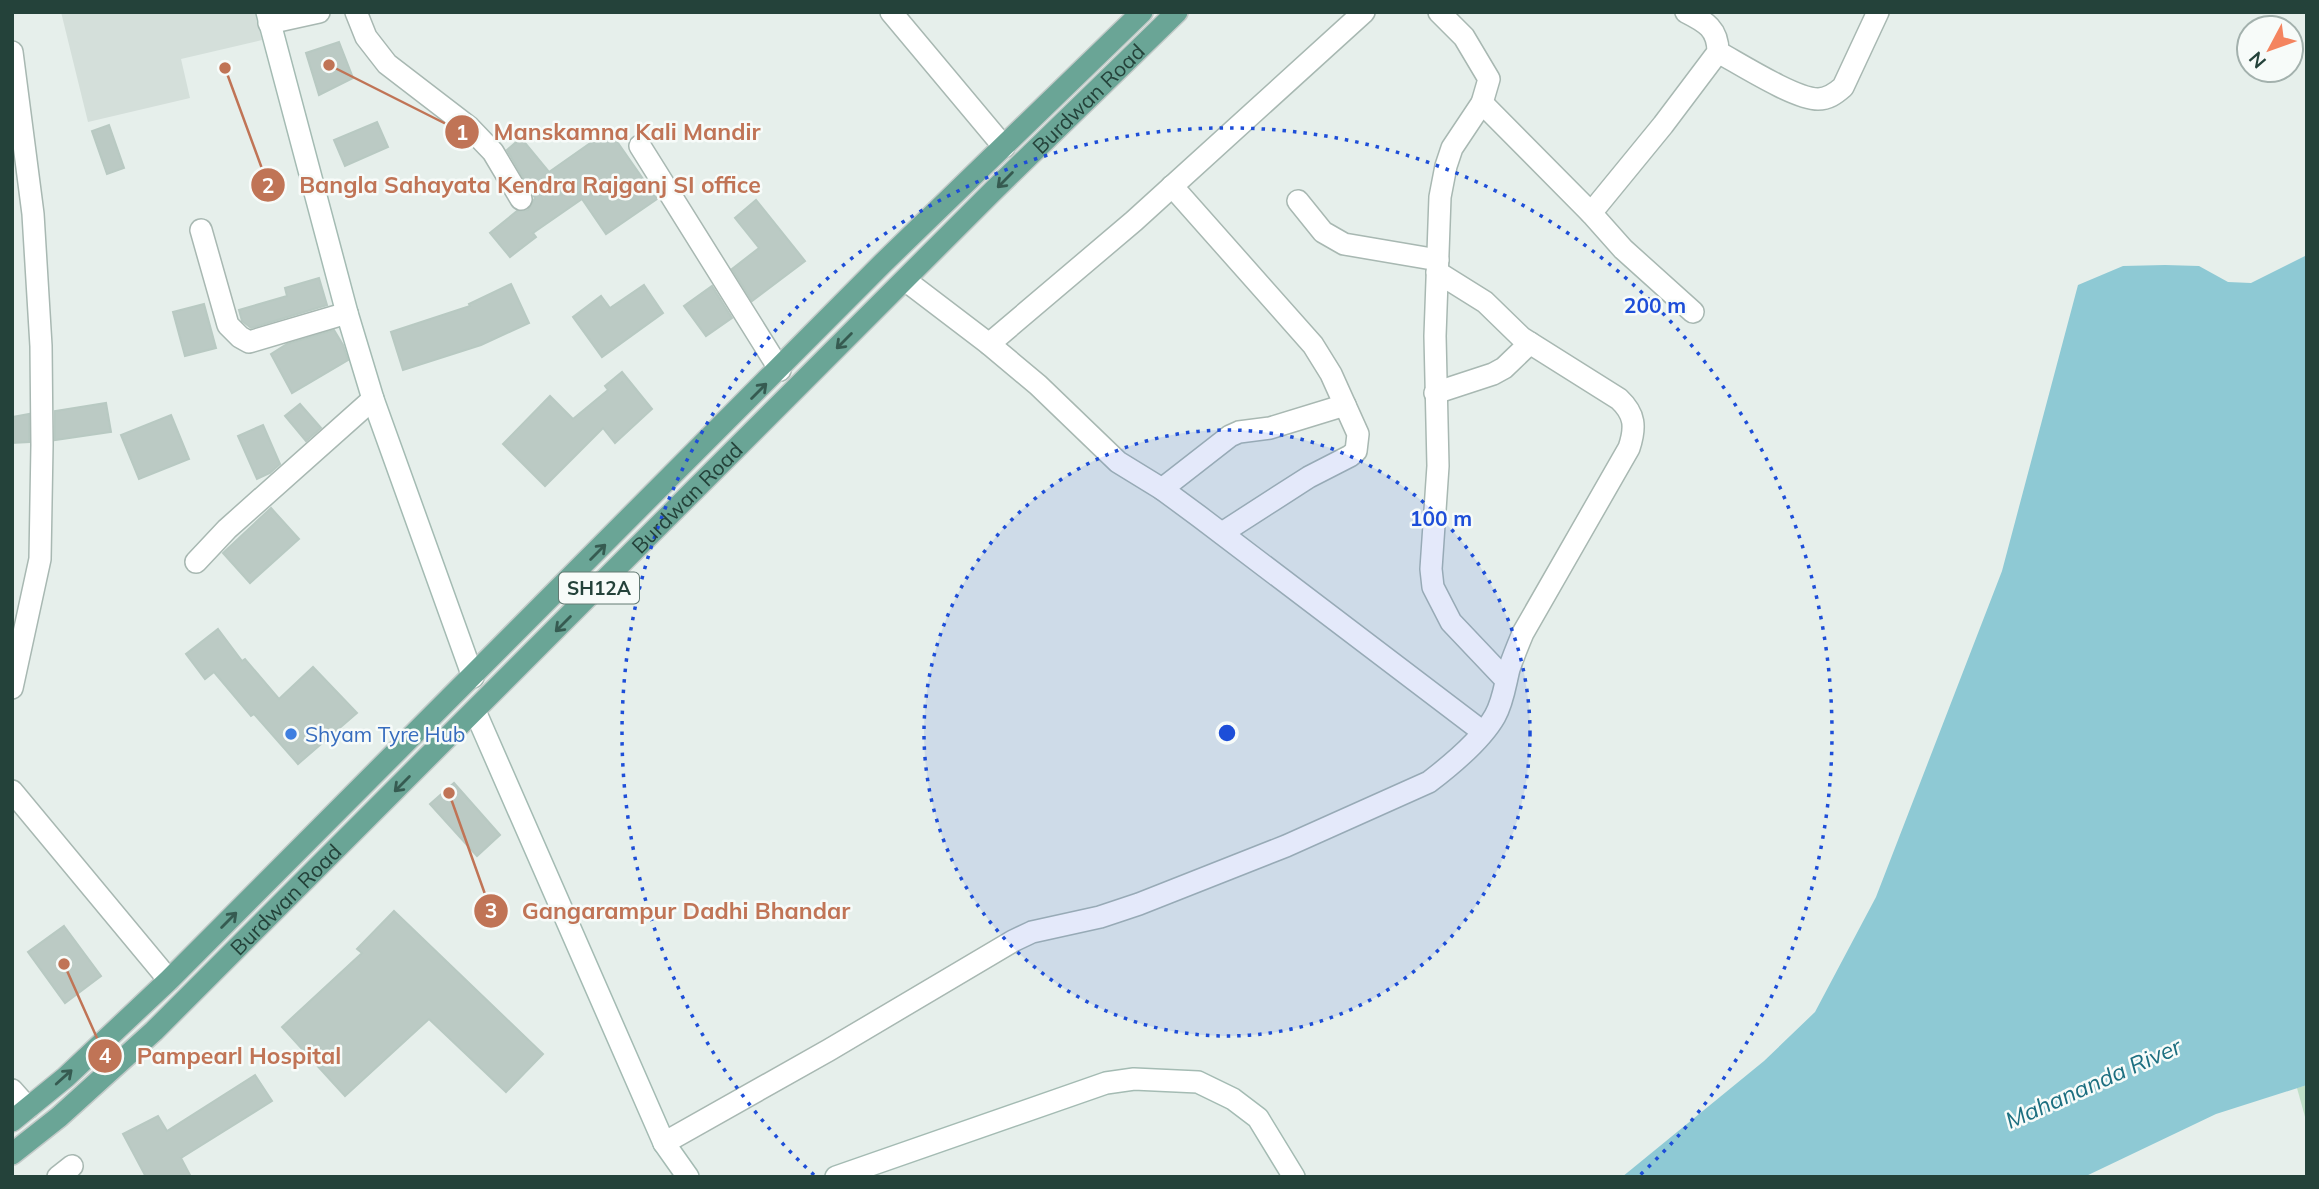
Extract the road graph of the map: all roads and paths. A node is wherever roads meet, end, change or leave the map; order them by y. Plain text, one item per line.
1 (319, 12) edge
2 (356, 12) edge
3 (891, 12) edge
4 (1142, 12) edge
5 (1177, 12) edge
6 (1364, 12) edge
7 (1439, 12) edge
8 (1686, 12) edge
9 (1878, 12) edge
10 (268, 18) edge
11 (12, 52) edge
12 (1718, 52) junction
13 (1482, 103) junction
14 (640, 146) dead end
15 (1004, 147) junction
16 (1172, 186) junction
17 (522, 199) dead end
18 (1298, 201) dead end
19 (1591, 212) junction
20 (201, 230) dead end
21 (1437, 266) junction
22 (905, 280) junction
23 (1693, 312) dead end
24 (347, 313) junction
25 (1530, 343) junction
26 (989, 344) junction
27 (780, 370) junction
28 (1436, 393) junction
29 (373, 399) junction
30 (1345, 405) junction
31 (1162, 489) junction
32 (1222, 533) junction
33 (196, 562) dead end
34 (473, 677) junction
35 (1506, 680) junction
36 (12, 688) edge
37 (475, 711) junction
38 (1483, 732) junction
39 (12, 791) edge
40 (355, 794) junction
41 (374, 812) junction
42 (169, 980) junction
43 (12, 1090) edge
44 (20, 1115) edge
45 (664, 1143) junction
46 (12, 1154) edge
47 (688, 1177) edge
48 (836, 1177) edge
49 (1294, 1177) edge

1 - 10 street
2 - 17 street
3 - 15 street
4 - 15 main road, Burdwan Road / SH12A
5 -> 22 main road, Burdwan Road / SH12A
6 - 16 street
7 - 13 street
8 - 12 street
9 - 12 street
10 - 24 street
11 - 36 street
12 - 19 street
13 - 19 street
13 - 21 street
14 - 27 street
15 - 27 main road, Burdwan Road / SH12A
16 - 26 street
16 - 30 street
18 - 21 street
19 - 23 street
20 - 24 street
21 - 25 street
21 - 28 street
22 - 26 street
22 -> 37 main road, Burdwan Road / SH12A
24 - 29 street
25 - 28 street
25 - 35 street
26 - 31 street
34 -> 27 main road, Burdwan Road / SH12A
28 - 35 street
29 - 33 street
29 - 34 street
30 - 31 street
30 - 32 street
31 - 32 street
32 - 38 street
34 - 40 main road, Burdwan Road / SH12A
35 - 38 street
37 -> 41 main road, Burdwan Road / SH12A
37 - 45 street
38 - 45 street
39 - 42 street
40 - 41 main road
42 -> 40 main road, Burdwan Road / SH12A
41 - 46 main road, Burdwan Road / SH12A
44 -> 42 main road, Burdwan Road / SH12A
43 - 44 street
45 - 47 street
48 - 49 street

